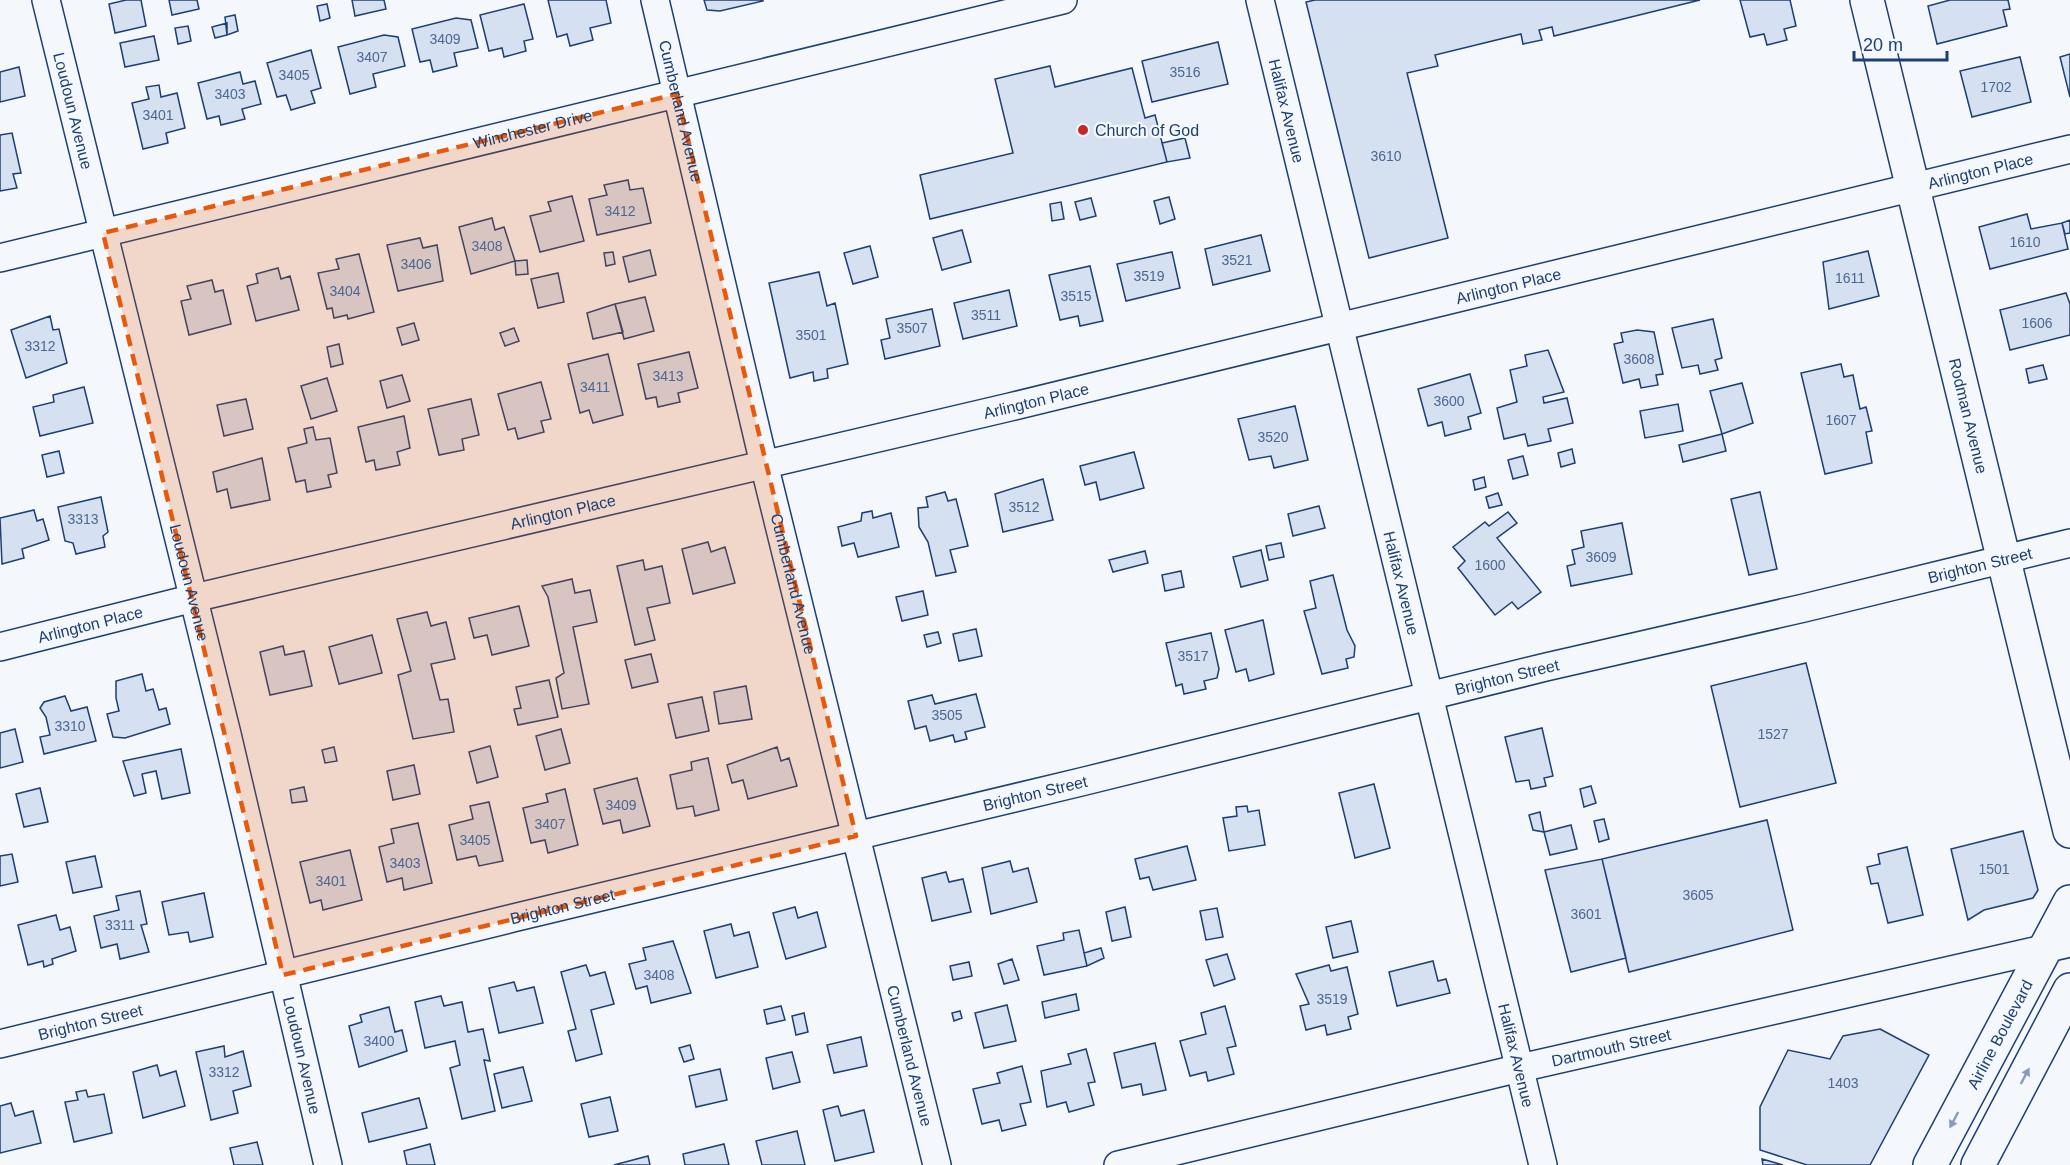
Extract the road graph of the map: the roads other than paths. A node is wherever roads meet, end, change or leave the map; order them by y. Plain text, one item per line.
1 (46, 0) edge
2 (655, 0) edge
3 (1063, 0) edge
4 (1260, 0) edge
5 (1867, 0) edge
6 (677, 94) junction
7 (2070, 149) edge
8 (1913, 187) junction
9 (103, 233) junction
10 (0, 258) edge
11 (1340, 326) junction
12 (764, 464) junction
13 (2070, 543) edge
14 (2004, 560) junction
15 (194, 598) junction
16 (0, 647) edge
17 (1431, 695) junction
18 (2070, 831) edge
19 (856, 836) junction
20 (2070, 902) edge
21 (2058, 945) edge
22 (283, 975) junction
23 (2070, 990) edge
24 (0, 1044) edge
25 (1520, 1068) junction
26 (328, 1165) edge
27 (937, 1165) edge
28 (1118, 1165) edge
29 (1543, 1165) edge
30 (1930, 1165) edge
31 (1978, 1165) edge

1 - 9 street, Loudoun Avenue
2 - 6 street, Cumberland Avenue
3 - 6 street, Winchester Drive
4 - 11 street, Halifax Avenue
5 - 8 street, Rodman Avenue
6 - 9 street, Winchester Drive
6 - 12 street, Cumberland Avenue
7 - 8 street, Arlington Place
8 - 11 street, Arlington Place
8 - 14 street, Rodman Avenue
9 - 10 street, Winchester Drive
9 - 15 street, Loudoun Avenue
11 - 12 street, Arlington Place
11 - 17 street, Halifax Avenue
12 - 15 street, Arlington Place
12 - 19 street, Cumberland Avenue
13 - 14 street, Brighton Street
14 - 17 street, Brighton Street
14 - 18 street, Rodman Avenue
15 - 16 street, Arlington Place
15 - 22 street, Loudoun Avenue
17 - 19 street, Brighton Street
17 - 25 street, Halifax Avenue
19 - 22 street, Brighton Street
19 - 27 street, Cumberland Avenue
20 - 21 street, Airline Boulevard
21 - 25 street, Dartmouth Street
21 -> 30 street, Airline Boulevard
22 - 24 street, Brighton Street
22 - 26 street, Loudoun Avenue
31 -> 23 street
25 - 28 street, Dartmouth Street
25 - 29 street, Halifax Avenue

